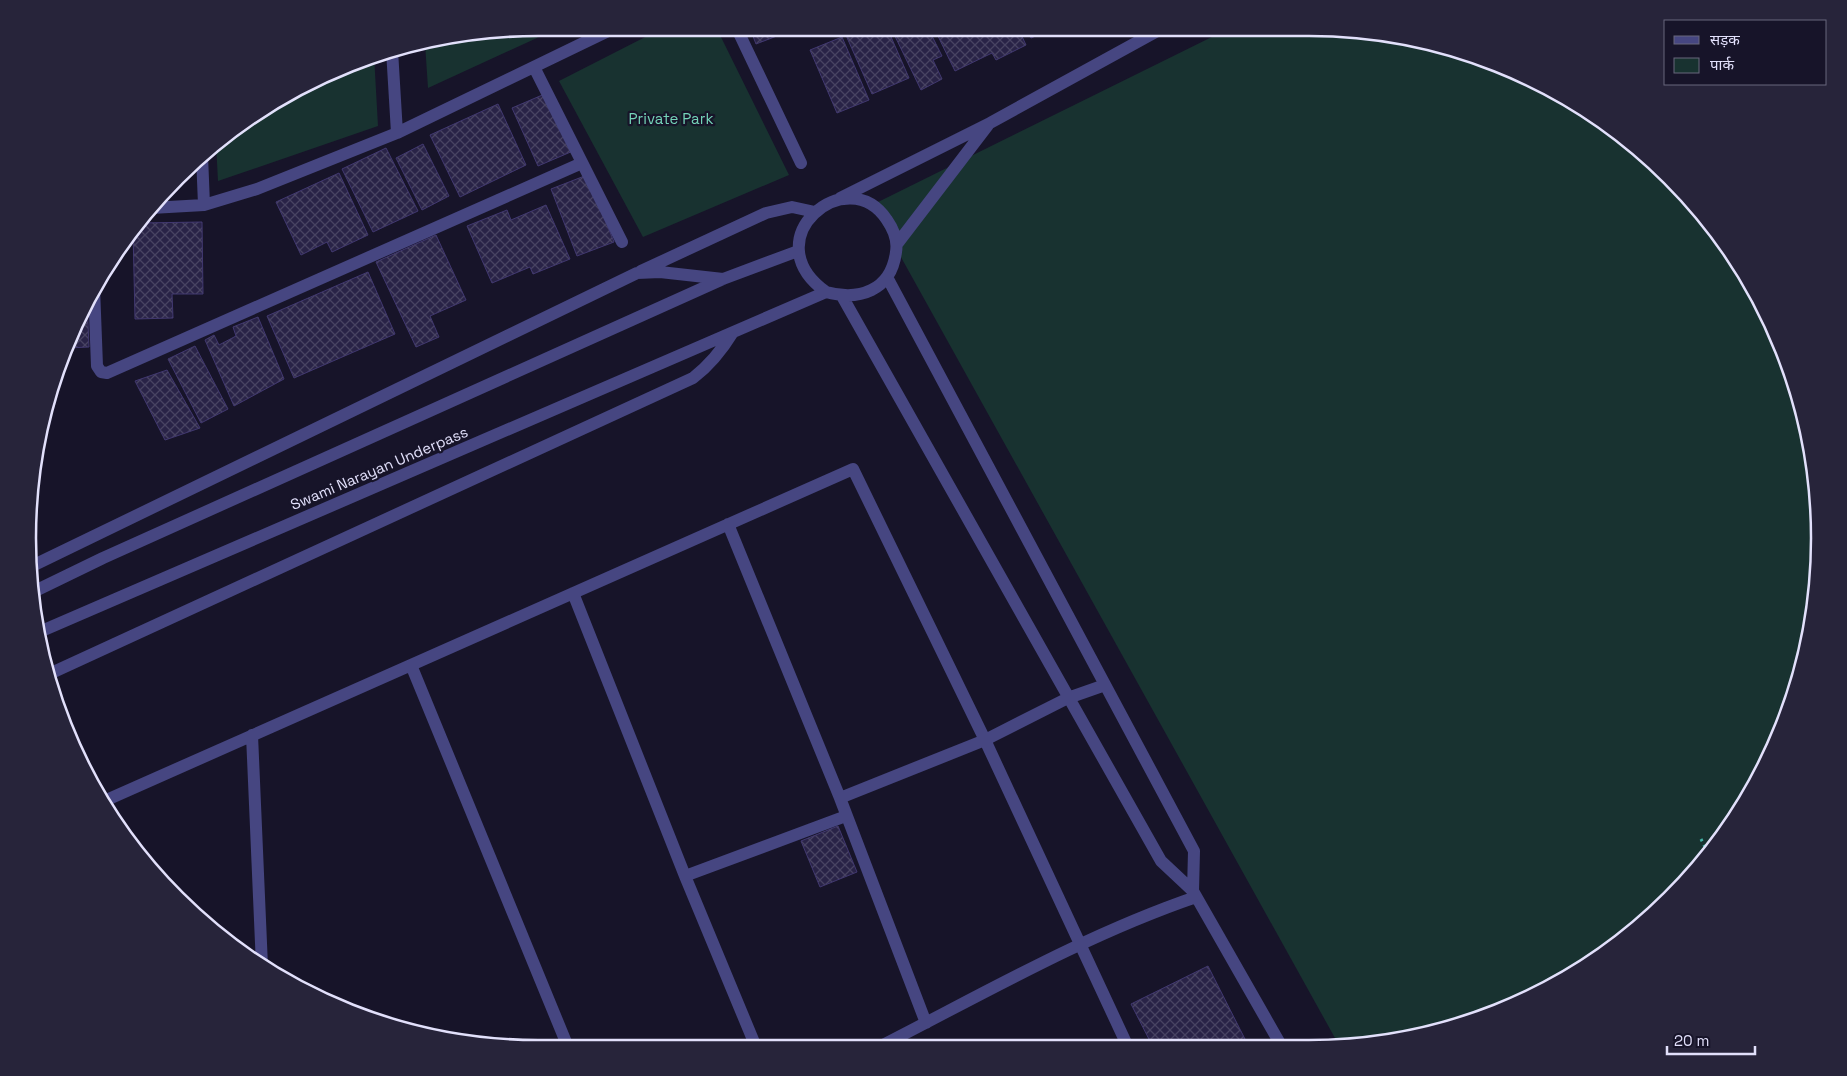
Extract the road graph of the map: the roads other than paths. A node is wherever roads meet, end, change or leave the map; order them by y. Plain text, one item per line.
1 (598, 36) edge
2 (740, 36) edge
3 (1148, 36) edge
4 (392, 58) edge
5 (534, 67) junction
6 (990, 123) junction
7 (397, 133) junction
8 (582, 163) junction
9 (801, 164) dead end
10 (202, 165) edge
11 (836, 200) junction
12 (204, 205) junction
13 (161, 207) edge
14 (815, 212) junction
15 (622, 242) dead end
16 (897, 244) junction
17 (798, 251) junction
18 (637, 273) junction
19 (887, 277) junction
20 (723, 279) junction
21 (826, 292) junction
22 (842, 296) junction
23 (95, 303) edge
24 (733, 332) junction
25 (728, 524) junction
26 (37, 564) edge
27 (39, 589) edge
28 (573, 593) junction
29 (45, 630) edge
30 (411, 665) junction
31 (54, 672) edge
32 (1105, 685) junction
33 (1068, 698) junction
34 (252, 735) junction
35 (985, 740) junction
36 (840, 798) junction
37 (109, 799) edge
38 (846, 816) junction
39 (685, 876) junction
40 (1194, 894) junction
41 (1079, 944) junction
42 (262, 957) edge
43 (926, 1023) junction
44 (565, 1040) edge
45 (753, 1040) edge
46 (893, 1040) edge
47 (1125, 1040) edge
48 (1278, 1040) edge

1 - 5 street
2 - 9 street
3 - 6 street
4 - 7 street
5 - 7 street
5 - 8 street
6 - 11 street
6 - 16 street
7 - 12 street
8 - 15 street
8 - 23 street
10 - 12 street
11 - 14 street
11 - 16 street
12 - 13 street
14 - 17 street
14 - 18 street
16 - 19 street
17 - 20 street, Swami Narayan Underpass
17 - 21 street
18 - 20 street
18 - 26 street
19 - 22 street
19 - 32 street
20 - 27 street, Swami Narayan Underpass
21 - 22 street
21 - 24 street, Swami Narayan Underpass
22 - 33 street
24 - 29 street, Swami Narayan Underpass
24 - 31 street
25 - 28 street
25 - 35 street
25 - 36 street
28 - 30 street
28 - 39 street
30 - 34 street
30 - 44 street
32 - 33 street
32 - 40 street
33 - 35 street
33 - 40 street
34 - 37 street
34 - 42 street
35 - 36 street
35 - 41 street
36 - 38 street
38 - 39 street
38 - 43 street
39 - 45 street
40 - 41 street
40 - 48 street
41 - 43 street
41 - 47 street
43 - 46 street

